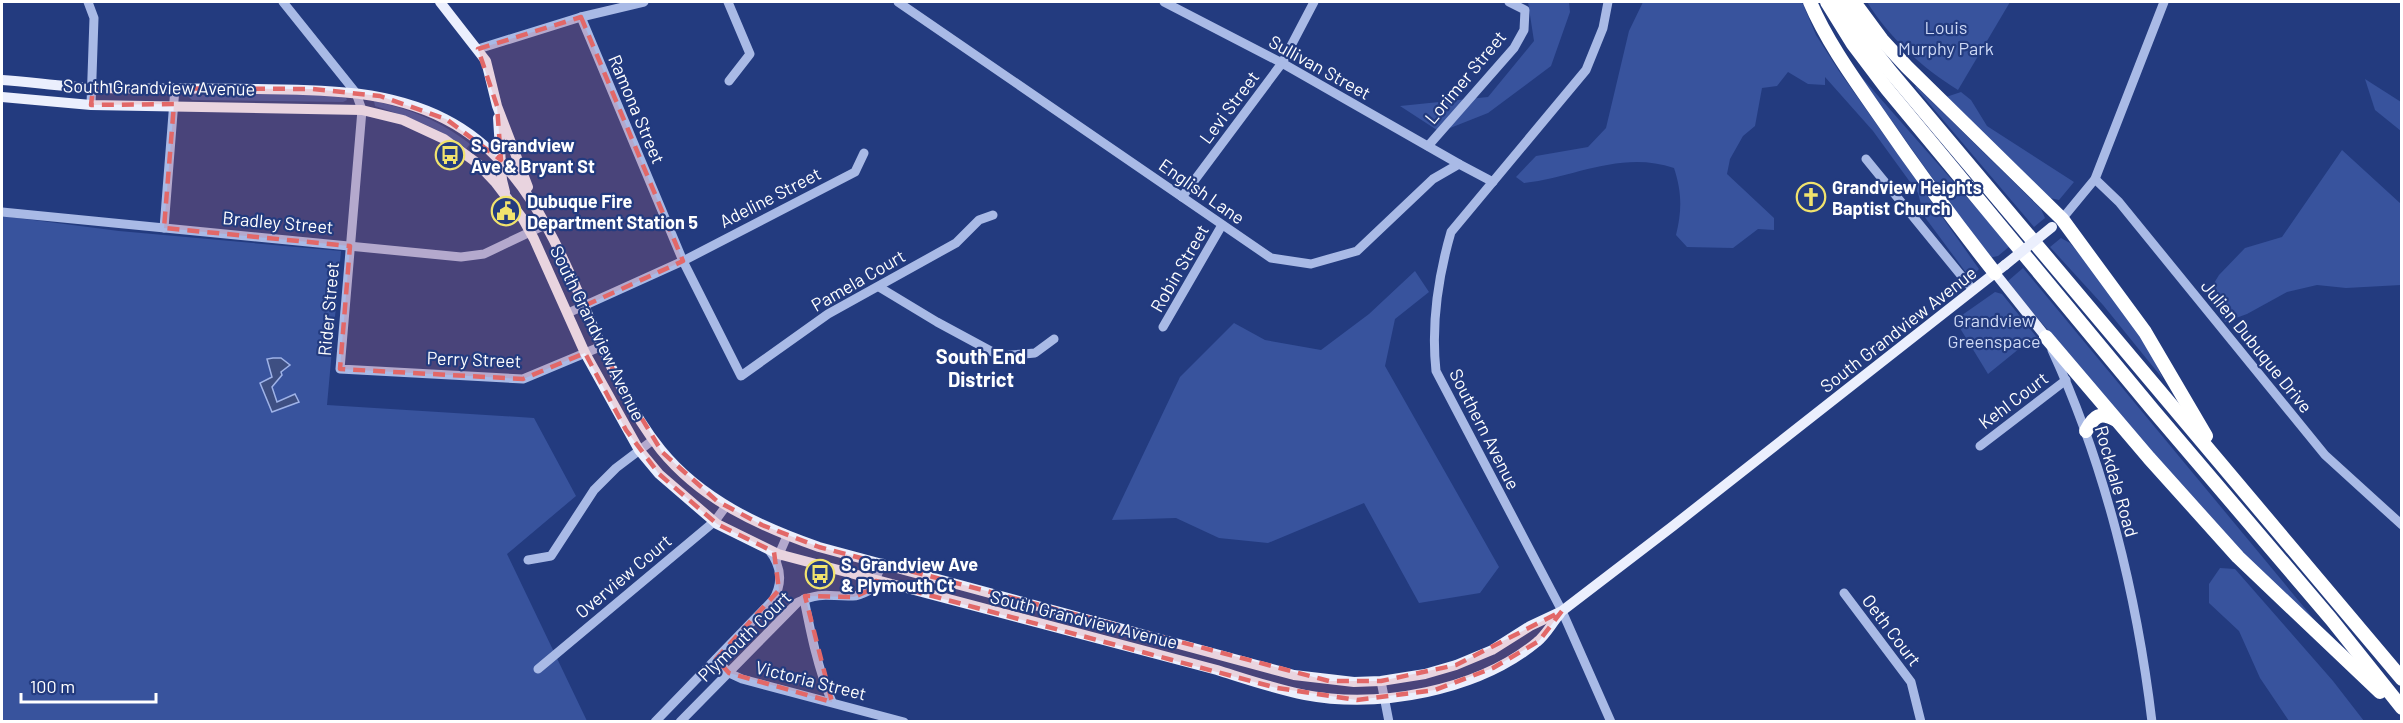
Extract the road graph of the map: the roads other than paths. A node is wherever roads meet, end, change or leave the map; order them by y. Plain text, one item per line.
1 (88, 2) edge
2 (283, 2) edge
3 (440, 2) edge
4 (644, 2) edge
5 (728, 2) edge
6 (898, 2) edge
7 (1164, 2) edge
8 (1314, 2) edge
9 (1509, 2) edge
10 (1608, 2) edge
11 (1810, 2) edge
12 (1827, 2) edge
13 (1841, 2) edge
14 (1854, 2) edge
15 (2164, 2) edge
16 (581, 17) junction
17 (478, 49) junction
18 (1282, 63) junction
19 (2, 80) edge
20 (729, 81) dead end
21 (93, 88) junction
22 (175, 88) junction
23 (356, 93) junction
24 (2, 97) edge
25 (91, 105) junction
26 (174, 105) junction
27 (497, 106) junction
28 (362, 110) junction
29 (499, 130) junction
30 (478, 141) junction
31 (1428, 146) junction
32 (864, 153) dead end
33 (1866, 159) dead end
34 (501, 162) junction
35 (1459, 164) junction
36 (2095, 179) junction
37 (1493, 182) junction
38 (507, 196) junction
39 (1182, 197) junction
40 (536, 207) junction
41 (2, 212) edge
42 (993, 215) dead end
43 (2057, 223) junction
44 (545, 225) junction
45 (1222, 225) junction
46 (164, 228) junction
47 (531, 233) junction
48 (350, 246) junction
49 (683, 261) junction
50 (2000, 269) junction
51 (879, 287) junction
52 (1973, 290) junction
53 (584, 306) junction
54 (568, 313) junction
55 (1163, 327) dead end
56 (2046, 337) junction
57 (1054, 339) dead end
58 (602, 346) junction
59 (585, 353) junction
60 (340, 369) joint
61 (741, 376) joint
62 (2066, 380) junction
63 (2116, 420) junction
64 (2086, 431) junction
65 (653, 440) junction
66 (1980, 446) dead end
67 (639, 450) junction
68 (2236, 484) junction
69 (726, 506) junction
70 (715, 521) junction
71 (2402, 525) edge
72 (787, 536) junction
73 (774, 554) junction
74 (528, 560) dead end
75 (882, 563) junction
76 (875, 584) junction
77 (1844, 593) dead end
78 (804, 599) junction
79 (1562, 611) junction
80 (758, 615) junction
81 (772, 628) junction
82 (1218, 654) junction
83 (716, 659) junction
84 (538, 669) dead end
85 (1214, 669) junction
86 (729, 673) junction
87 (742, 679) junction
88 (2402, 679) edge
89 (1381, 681) junction
90 (714, 688) junction
91 (1384, 698) junction
92 (832, 702) junction
93 (672, 705) junction
94 (2402, 710) edge
95 (684, 720) edge
96 (656, 722) edge
97 (904, 722) edge
98 (1389, 722) edge
99 (1611, 722) edge
100 (1921, 722) edge
101 (2152, 722) edge

1 - 21 street
2 - 23 street, Rider Street
3 - 17 main road
4 - 16 street
5 - 20 street
6 - 39 street, English Lane
7 - 18 street, Sullivan Street
8 - 18 street, Levi Street
9 - 31 street, Lorimer Street
10 - 37 street, Southern Avenue
11 - 50 highway
12 - 94 highway
13 - 68 highway
14 - 43 highway
15 - 36 street, South Grandview Avenue
16 - 17 street
16 - 49 street, Ramona Street
17 - 27 main road
18 - 31 street, Sullivan Street
18 - 39 street, Levi Street
19 - 21 main road, South Grandview Avenue
21 - 22 main road, South Grandview Avenue
21 - 25 street
22 - 23 main road, South Grandview Avenue
22 - 26 street
23 - 28 street, Rider Street
23 - 30 main road, South Grandview Avenue
24 - 25 main road, South Grandview Avenue
25 - 26 main road, South Grandview Avenue
26 - 28 main road, South Grandview Avenue
26 - 46 street
27 - 29 main road
27 - 40 main road
28 - 38 main road, South Grandview Avenue
28 - 48 street, Rider Street
29 - 30 main road
29 - 34 main road
30 - 34 main road, South Grandview Avenue
31 - 35 street, Sullivan Street
32 - 49 street, Adeline Street
33 - 52 street
34 - 38 main road
34 - 40 main road, South Grandview Avenue
35 - 37 street
35 - 45 street, English Lane
36 - 43 street, South Grandview Avenue
36 - 71 street, Julien Dubuque Drive
37 - 79 street, Southern Avenue
38 - 47 main road, South Grandview Avenue
39 - 45 street, English Lane
40 - 44 main road, South Grandview Avenue
41 - 46 street, Bradley Street
42 - 51 street, Pamela Court
43 - 50 main road, South Grandview Avenue, bridge
43 - 68 highway
44 - 47 street, Bradley Street
44 - 53 main road, South Grandview Avenue
45 - 55 street, Robin Street
46 - 48 street, Bradley Street
47 - 48 street, Bradley Street
47 - 54 main road, South Grandview Avenue
48 - 60 street, Rider Street
49 - 53 street, Adeline Street
49 - 61 street, Ramona Street
50 - 52 main road, South Grandview Avenue
50 - 56 main road, Rockdale Road
51 - 57 street
51 - 61 street, Pamela Court
52 - 79 main road, South Grandview Avenue
53 - 54 street, Adeline Street
53 - 58 main road, South Grandview Avenue
54 - 59 main road, South Grandview Avenue
56 - 62 street, Rockdale Road
56 - 63 highway
58 - 59 street, Perry Street
58 - 65 main road, South Grandview Avenue
59 - 60 street, Perry Street
59 - 67 main road, South Grandview Avenue
62 - 64 street, Rockdale Road
62 - 66 street, Kehl Court
63 - 64 highway
63 - 94 highway
64 - 101 street, Rockdale Road
65 - 67 street
65 - 69 main road, South Grandview Avenue
67 - 70 main road, South Grandview Avenue
67 - 74 street
68 - 88 highway
69 - 70 street, Overview Court
69 - 72 main road, South Grandview Avenue
70 - 73 main road, South Grandview Avenue
70 - 84 street, Overview Court
72 - 73 street
72 - 75 main road, South Grandview Avenue
73 - 76 main road, South Grandview Avenue
73 - 80 street, Plymouth Court
75 - 76 street
75 - 82 main road, South Grandview Avenue
76 - 78 street, Plymouth Court
76 - 85 main road, South Grandview Avenue
77 - 100 street, Oeth Court
78 - 81 street, Plymouth Court
78 - 92 street
79 - 89 main road, South Grandview Avenue
79 - 91 main road, South Grandview Avenue
79 - 99 street, Southern Avenue
80 - 81 street
80 - 83 street, Plymouth Court
81 - 86 street, Plymouth Court
82 - 85 main road
82 - 89 main road, South Grandview Avenue
83 - 86 street, Victoria Street
83 - 93 street, Plymouth Court
85 - 91 main road, South Grandview Avenue
86 - 87 street, Victoria Street
86 - 90 street, Plymouth Court
87 - 90 street
87 - 92 street, Victoria Street
89 - 91 street
90 - 95 street, Plymouth Court
91 - 98 street
92 - 97 street, Victoria Street
93 - 95 street
93 - 96 street, Plymouth Court

